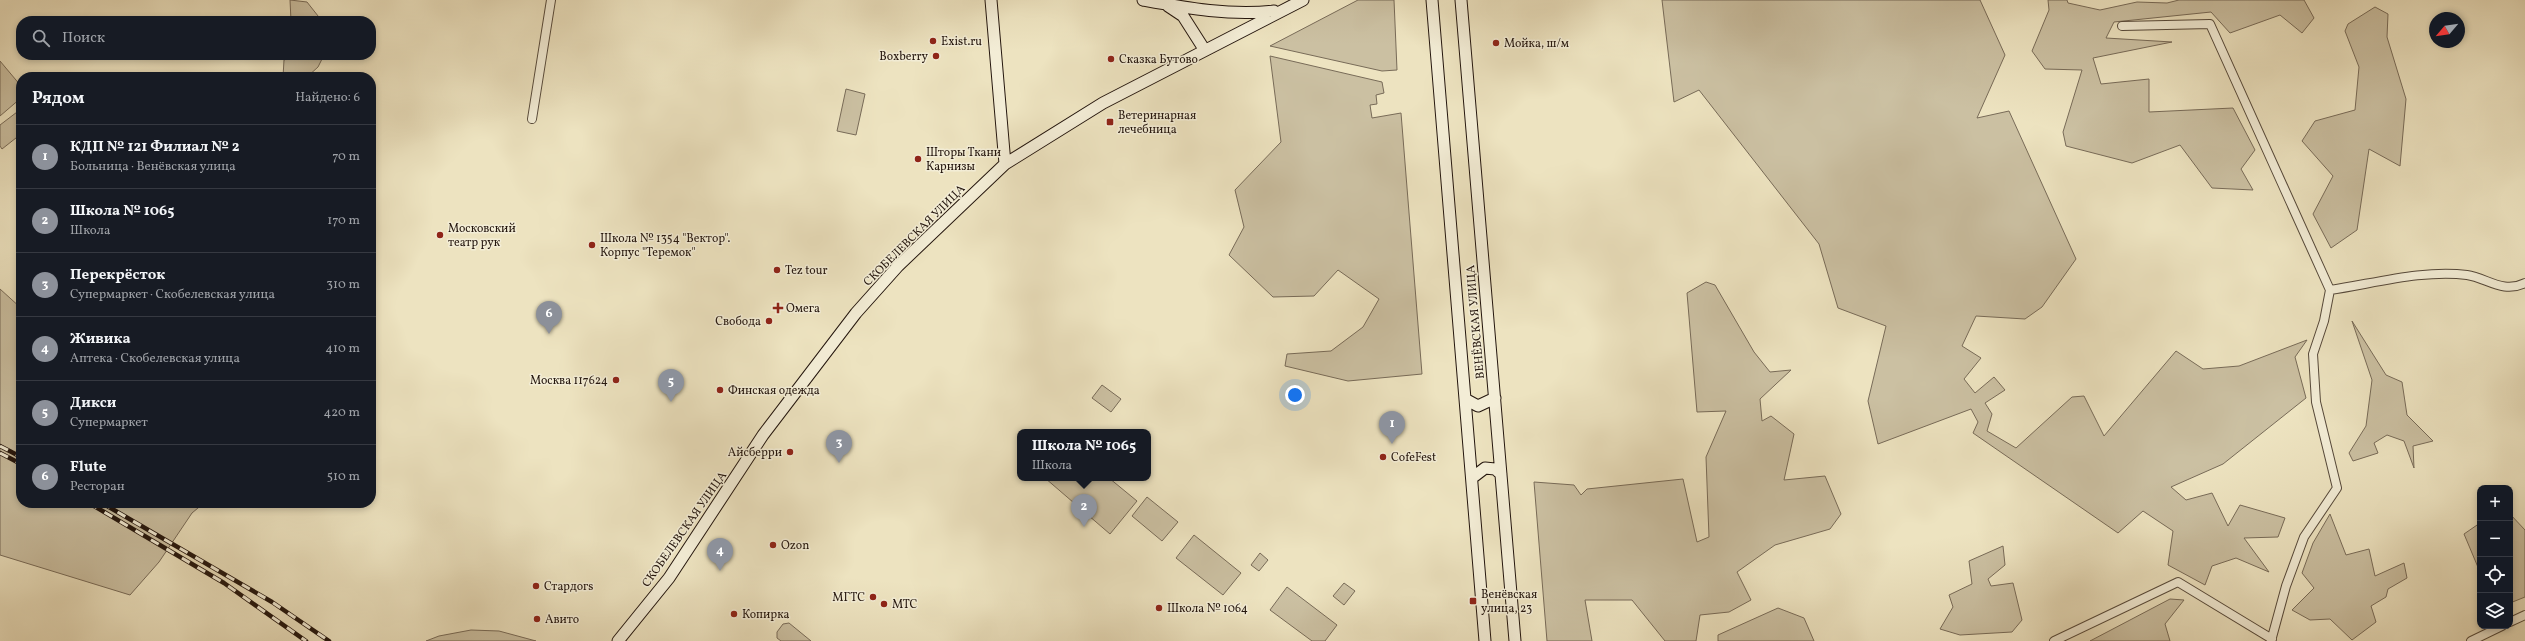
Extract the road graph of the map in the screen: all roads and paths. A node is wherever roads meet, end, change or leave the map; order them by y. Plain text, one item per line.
1 (551, 0) edge
2 (991, 0) edge
3 (1143, 0) edge
4 (1303, 0) edge
5 (1432, 0) edge
6 (1461, 0) edge
7 (1165, 4) junction
8 (1283, 10) junction
9 (2122, 26) dead end
10 (1204, 49) junction
11 (532, 119) dead end
12 (1005, 164) junction
13 (2525, 283) edge
14 (2330, 290) junction
15 (1495, 398) junction
16 (1465, 399) junction
17 (1501, 474) junction
18 (1472, 478) junction
19 (2525, 615) edge
20 (2513, 621) edge
21 (2496, 629) edge
22 (2271, 640) edge
23 (618, 641) edge
24 (1485, 641) edge
25 (1515, 641) edge
26 (2054, 641) edge
27 (2471, 641) edge

1 - 11 street
2 - 12 street
3 - 7 street
4 - 8 street, СКОБЕЛЕВСКАЯ УЛИЦА
5 - 16 street, ВЕНЁВСКАЯ УЛИЦА
6 - 15 street, ВЕНЁВСКАЯ УЛИЦА
7 - 8 street
7 - 10 street
8 - 10 street, СКОБЕЛЕВСКАЯ УЛИЦА
9 - 14 street
10 - 12 street, СКОБЕЛЕВСКАЯ УЛИЦА
12 - 23 street, СКОБЕЛЕВСКАЯ УЛИЦА
13 - 14 street
14 - 22 street
15 - 16 street
15 - 17 street, ВЕНЁВСКАЯ УЛИЦА
16 - 18 street, ВЕНЁВСКАЯ УЛИЦА
17 - 18 street
17 - 25 street, ВЕНЁВСКАЯ УЛИЦА
18 - 24 street, ВЕНЁВСКАЯ УЛИЦА
19 - 20 street
21 - 27 street
22 - 26 street

